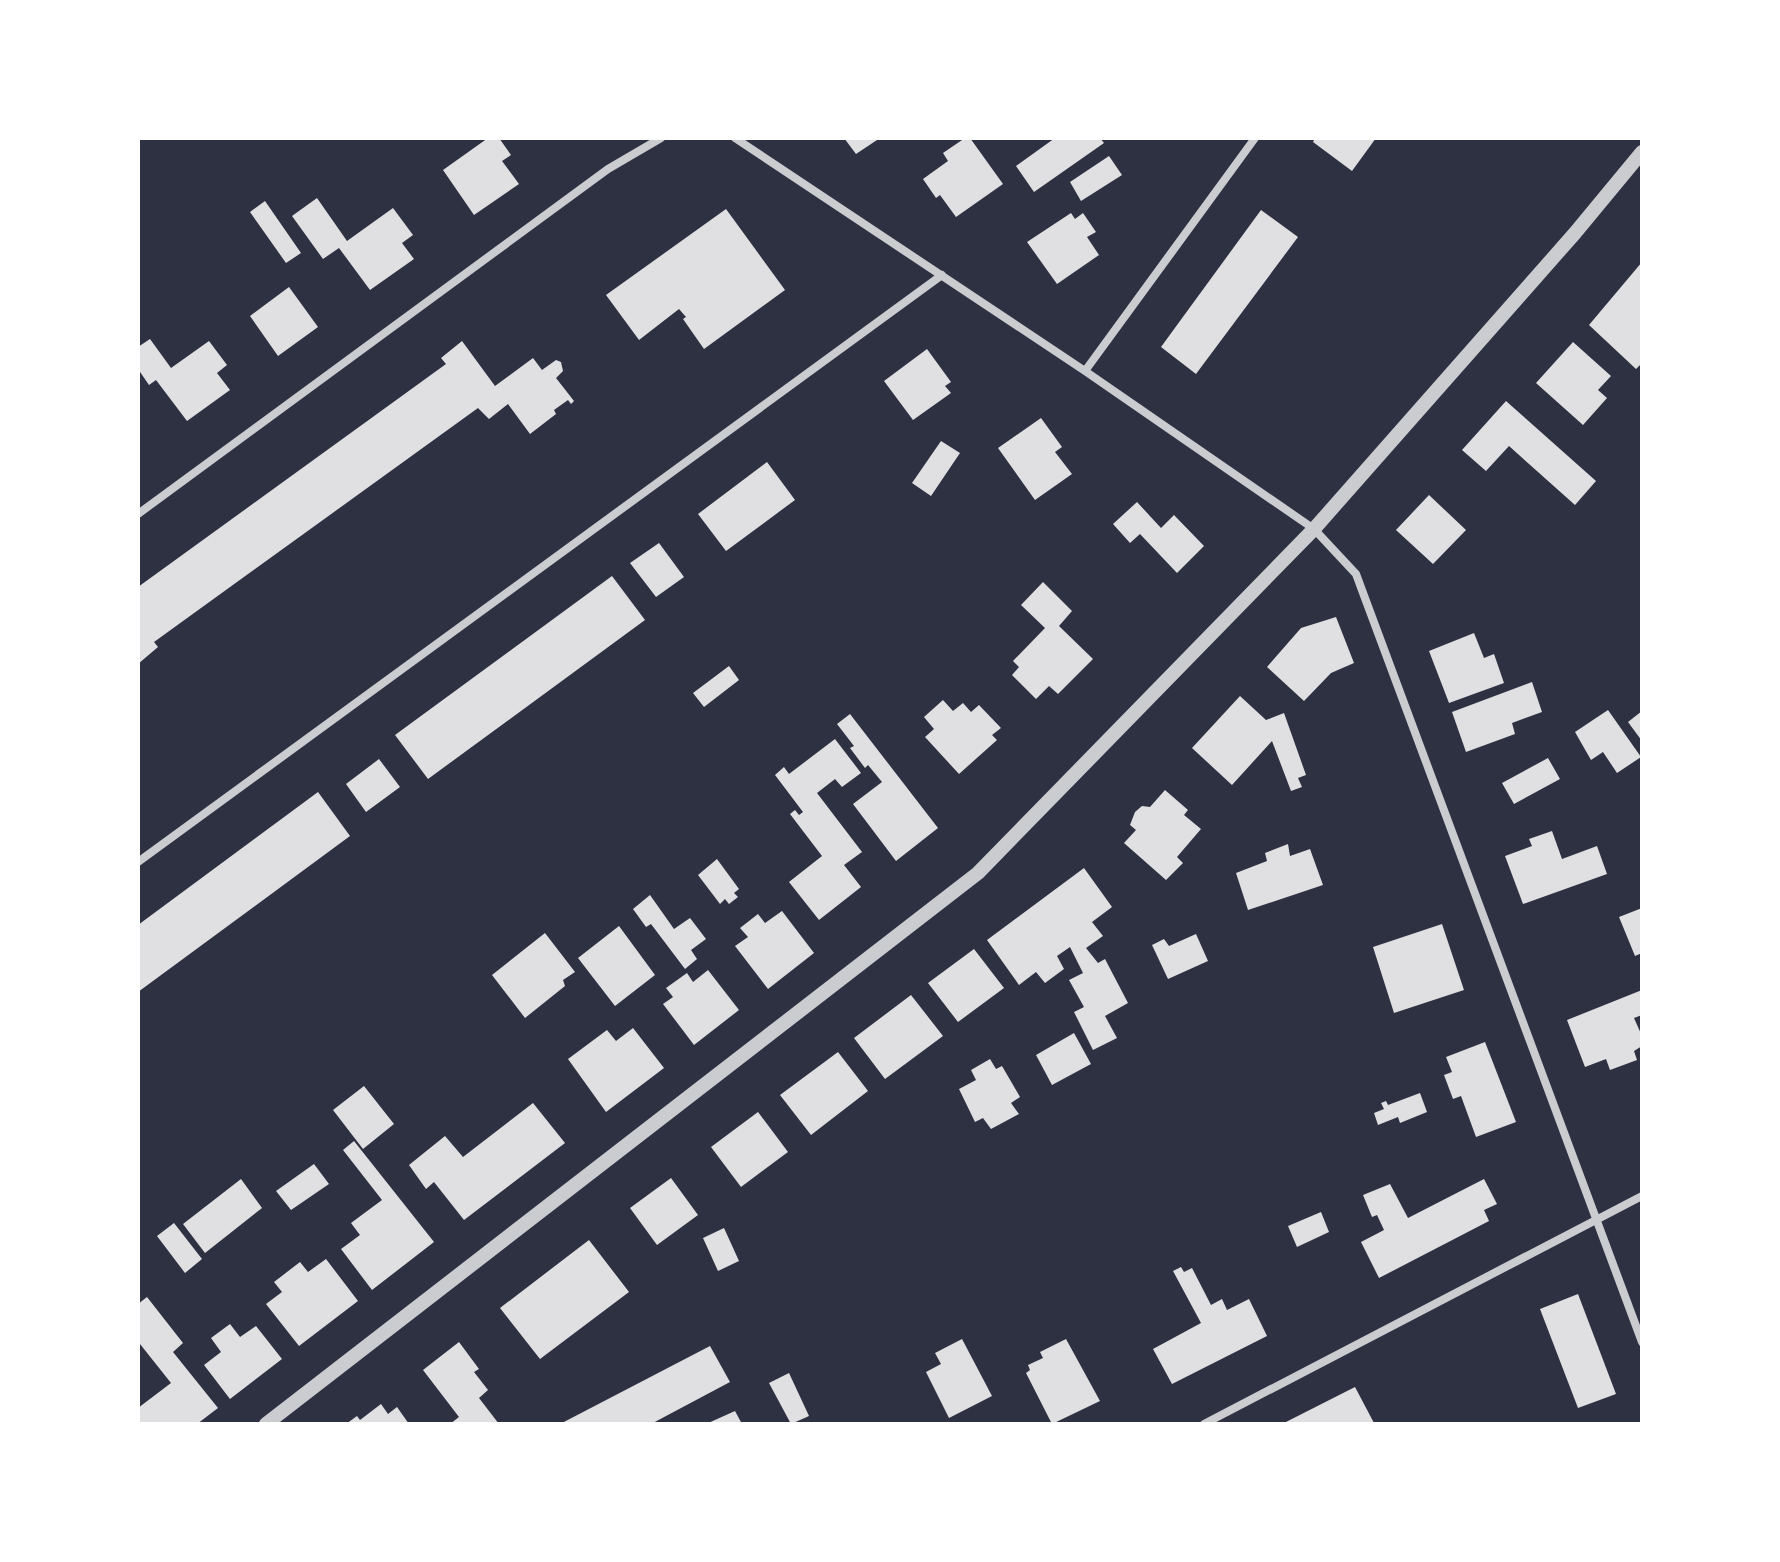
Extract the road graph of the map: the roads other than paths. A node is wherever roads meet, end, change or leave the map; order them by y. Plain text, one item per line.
1 (661, 138) edge
2 (735, 138) edge
3 (1255, 138) edge
4 (1642, 152) edge
5 (942, 275) junction
6 (1085, 371) junction
7 (138, 514) edge
8 (1314, 529) junction
9 (138, 862) edge
10 (1642, 1196) edge
11 (1597, 1219) junction
12 (1642, 1342) edge
13 (266, 1424) edge
14 (1204, 1424) edge

1 - 7 street
2 - 5 street
3 - 6 street
4 - 8 street
5 - 6 street
5 - 9 street
6 - 8 street
8 - 11 street
8 - 13 street
10 - 11 street
11 - 12 street
11 - 14 street

